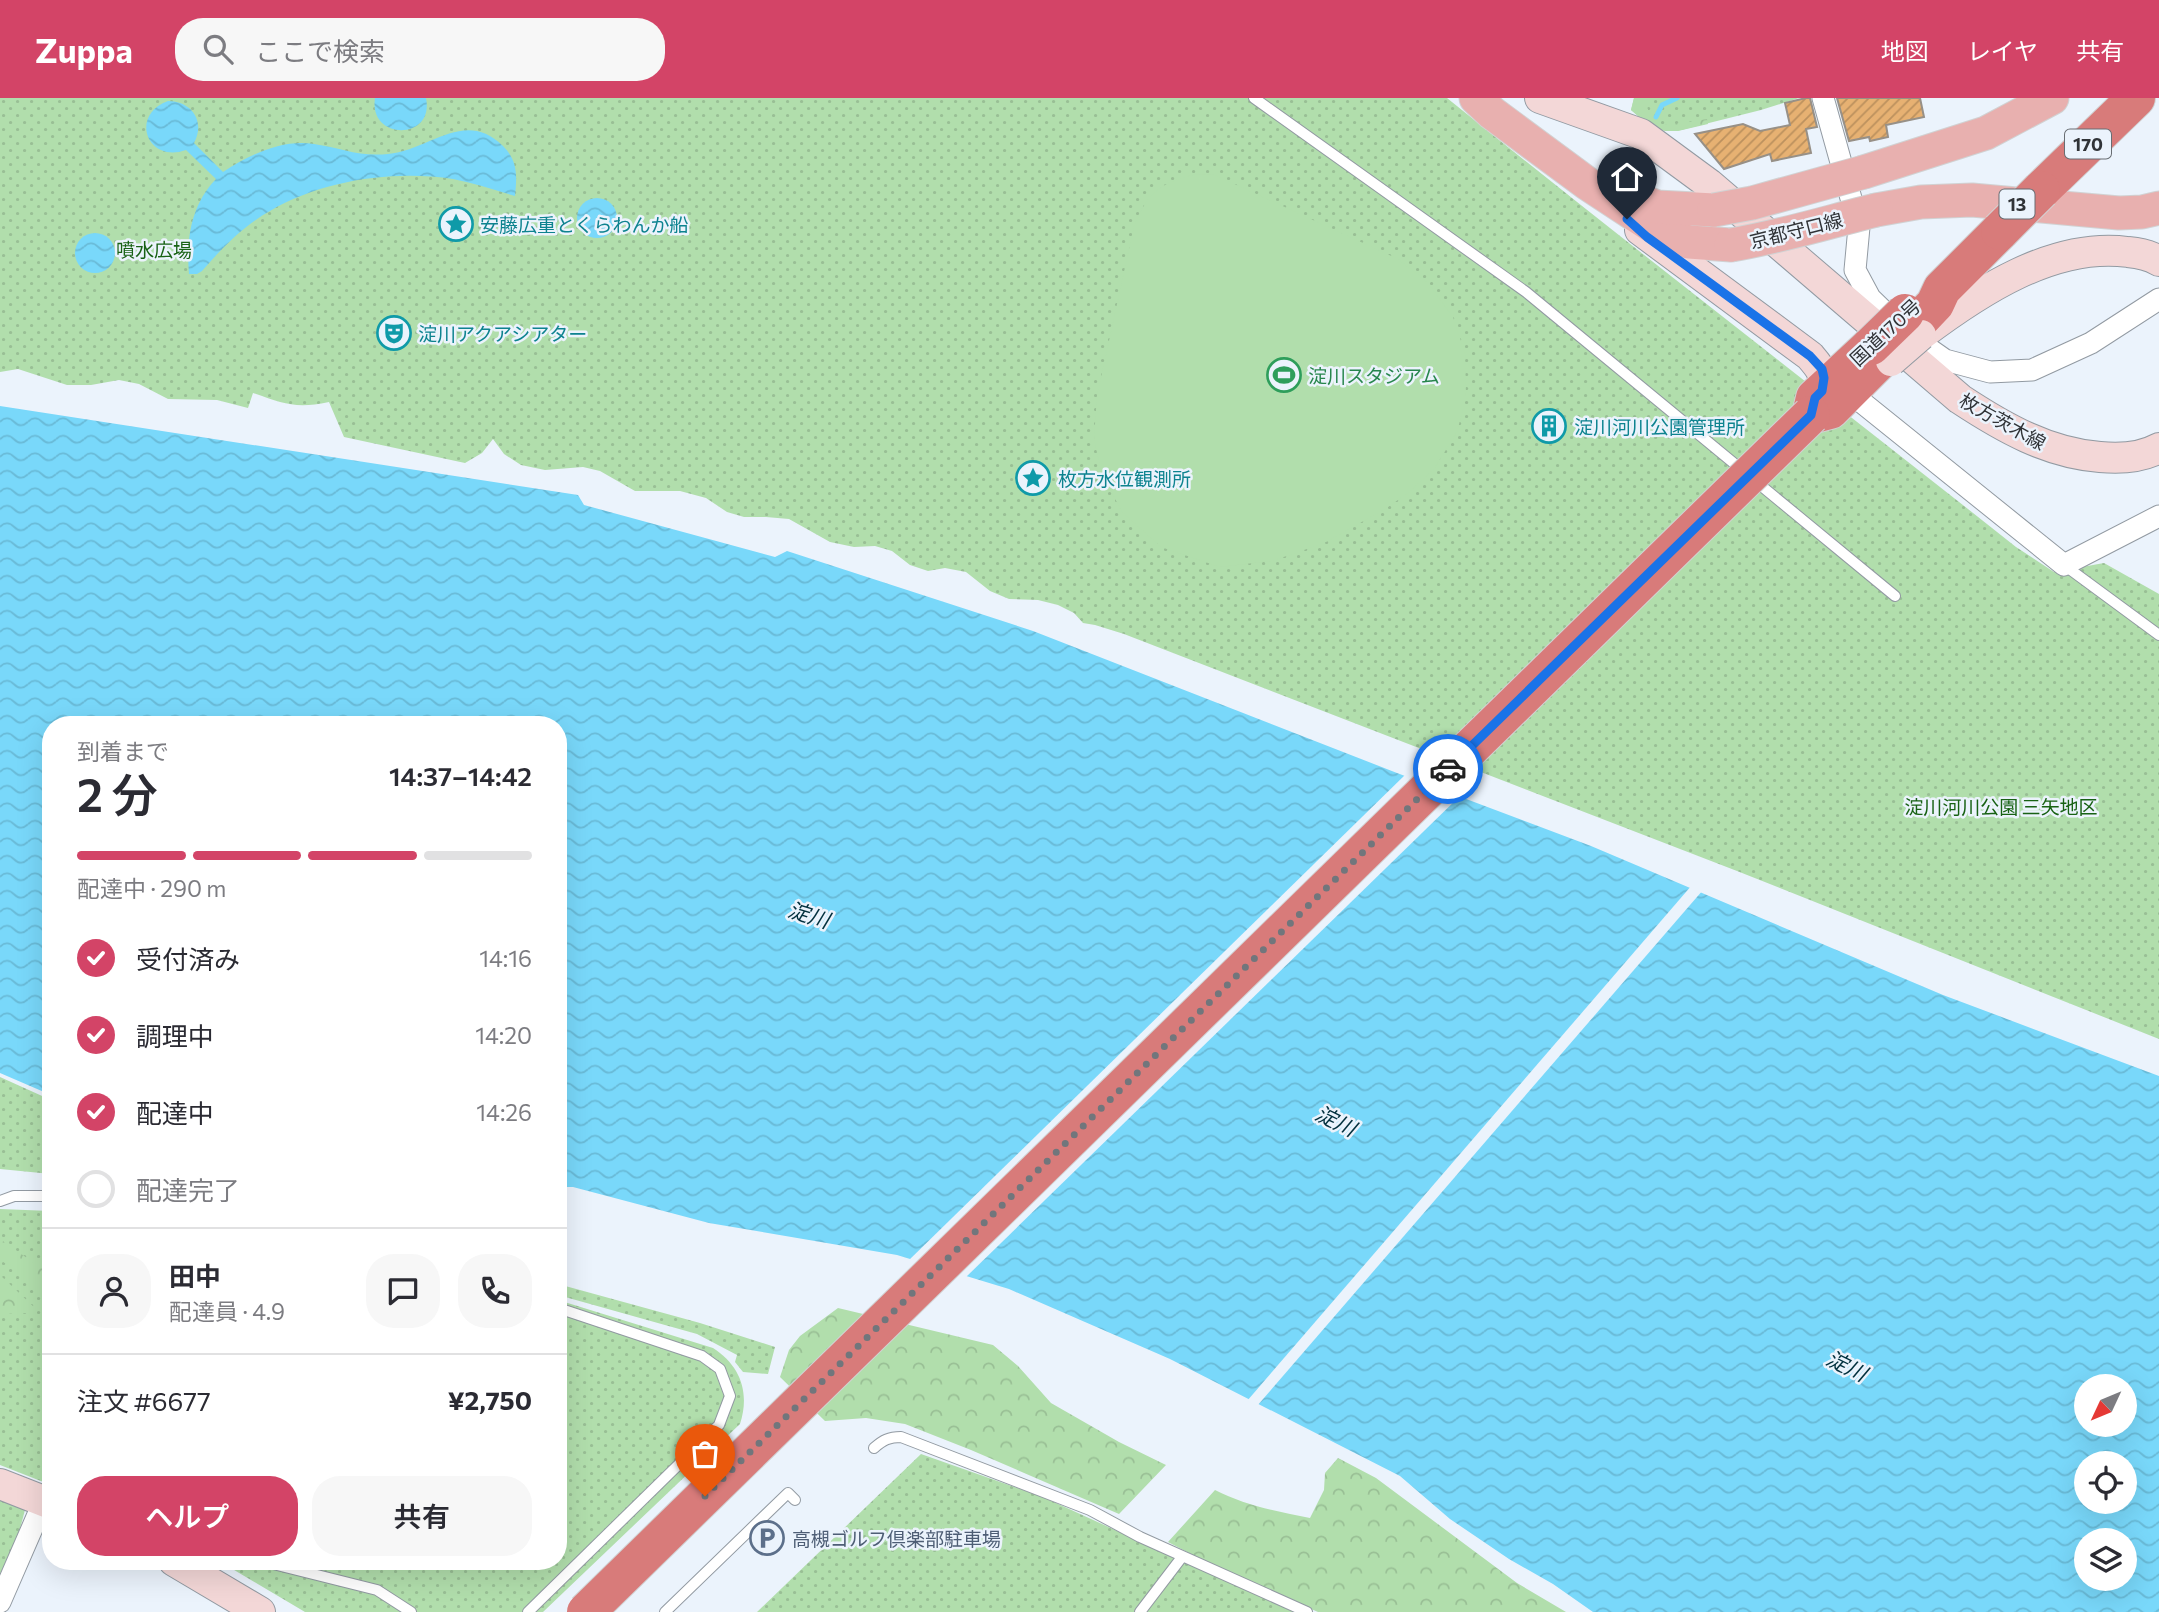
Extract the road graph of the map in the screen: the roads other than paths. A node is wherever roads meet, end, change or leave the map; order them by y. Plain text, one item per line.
1 (1254, 98) edge
2 (1476, 98) edge
3 (1489, 98) edge
4 (1541, 98) edge
5 (1823, 98) edge
6 (2052, 98) edge
7 (2136, 98) edge
8 (1852, 164) junction
9 (1588, 184) junction
10 (2159, 208) edge
11 (2159, 261) edge
12 (2159, 299) edge
13 (1914, 324) junction
14 (1826, 401) junction
15 (2159, 448) edge
16 (2159, 516) edge
17 (2064, 565) junction
18 (1895, 596) dead end
19 (2159, 635) edge
20 (42, 1196) edge
21 (0, 1201) edge
22 (567, 1311) edge
23 (874, 1448) dead end
24 (0, 1485) edge
25 (795, 1500) dead end
26 (42, 1501) edge
27 (42, 1515) edge
28 (1182, 1557) junction
29 (189, 1570) edge
30 (297, 1570) edge
31 (0, 1602) edge
32 (260, 1612) edge
33 (411, 1612) edge
34 (528, 1612) edge
35 (586, 1612) edge
36 (665, 1612) edge
37 (1140, 1612) edge
38 (1307, 1612) edge

1 - 18 lane
2 - 9 main road, 京都守口線 / 13
3 - 8 main road, 京都守口線, bridge
4 - 15 main road, 枚方茨木線
5 - 8 street
6 - 8 main road, 京都守口線
7 - 13 highway, 国道170号 / 170, bridge
8 - 12 street
9 - 10 main road, 京都守口線 / 13, bridge
9 - 14 main road
11 - 13 main road
13 - 14 highway, 国道170号 / 170, bridge
14 - 17 street
14 - 35 highway, 国道170号 / 170, bridge
16 - 17 street
17 - 19 lane
20 - 21 lane
22 - 34 lane
23 - 28 lane
24 - 26 main road
25 - 36 lane
27 - 31 street
28 - 37 lane
28 - 38 lane
29 - 32 main road
30 - 33 lane

